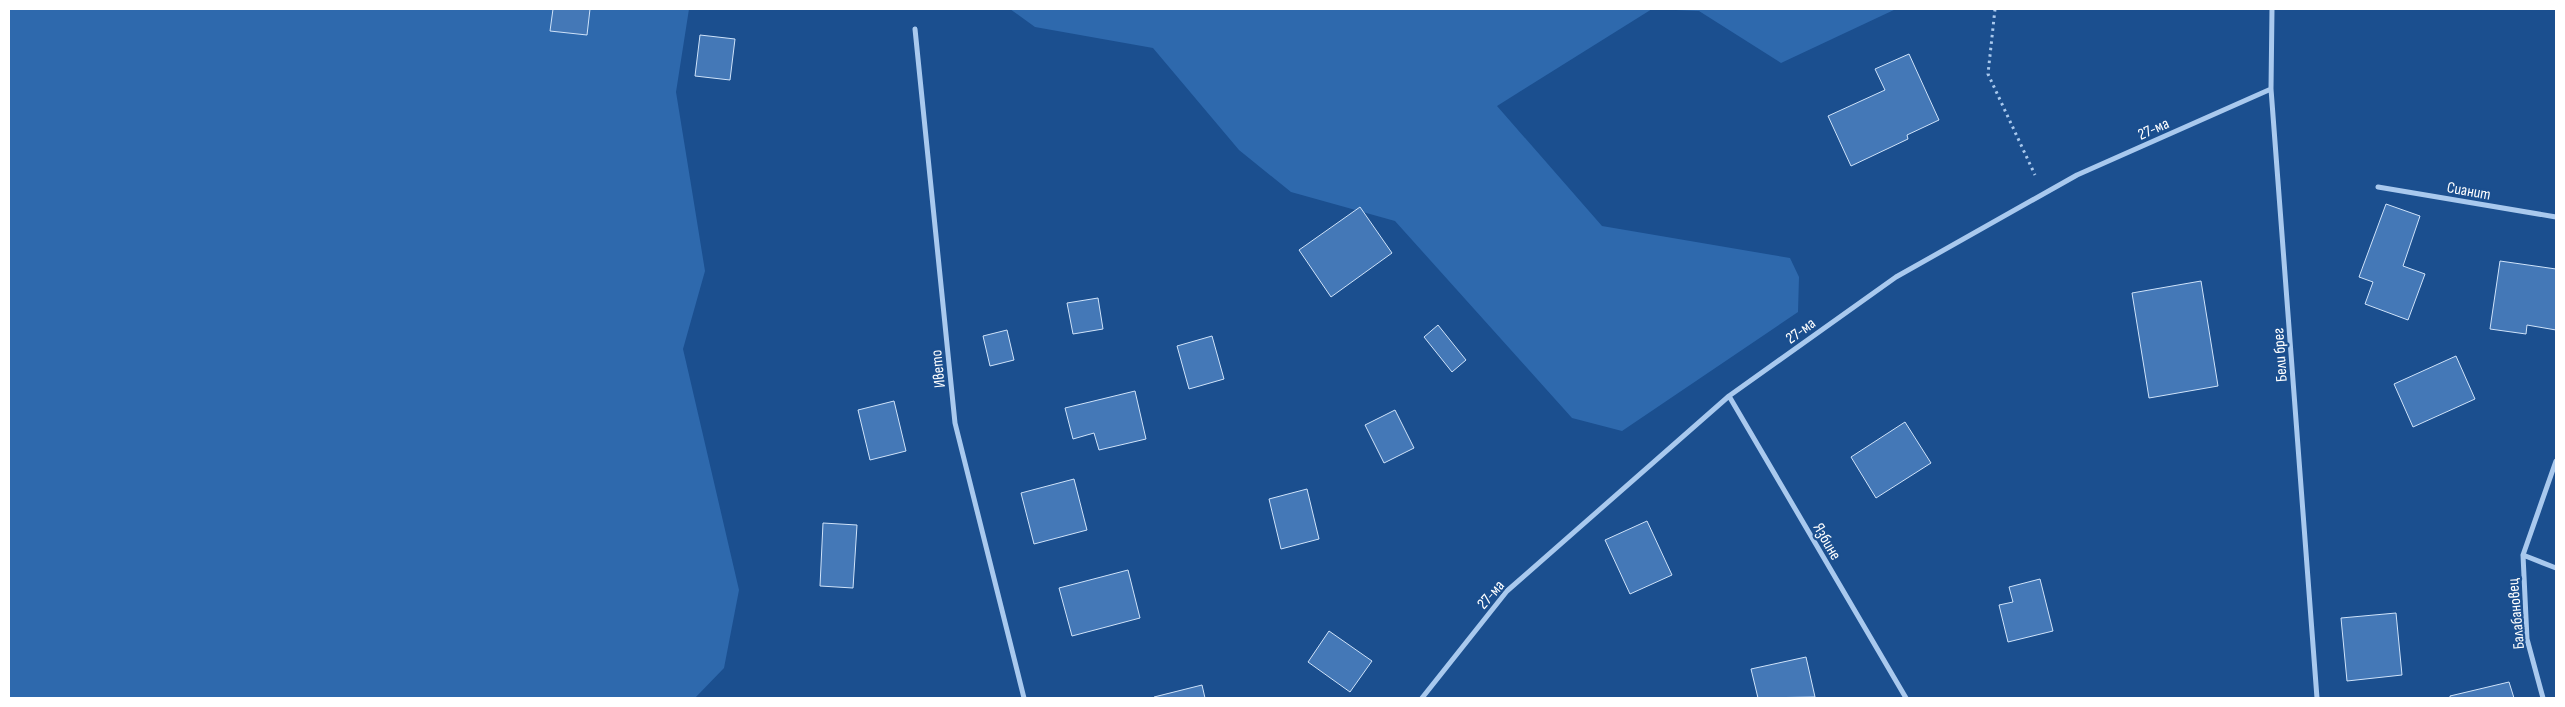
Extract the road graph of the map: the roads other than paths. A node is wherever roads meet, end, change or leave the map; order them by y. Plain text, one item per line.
1 (2272, 9) edge
2 (915, 29) dead end
3 (2271, 89) junction
4 (2378, 187) dead end
5 (2556, 217) edge
6 (1729, 396) junction
7 (2556, 461) edge
8 (2523, 555) junction
9 (2556, 568) edge
10 (1024, 698) edge
11 (1422, 698) edge
12 (1906, 698) edge
13 (2317, 698) edge
14 (2543, 698) edge

1 - 3 street, Бели брег
2 - 10 street, Ивето
3 - 6 street, 27-ма
3 - 13 street, Бели брег
4 - 5 street, Сианит
6 - 11 street, 27-ма
6 - 12 street, Язбине
7 - 8 street
8 - 9 street
8 - 14 street, Балабановец

